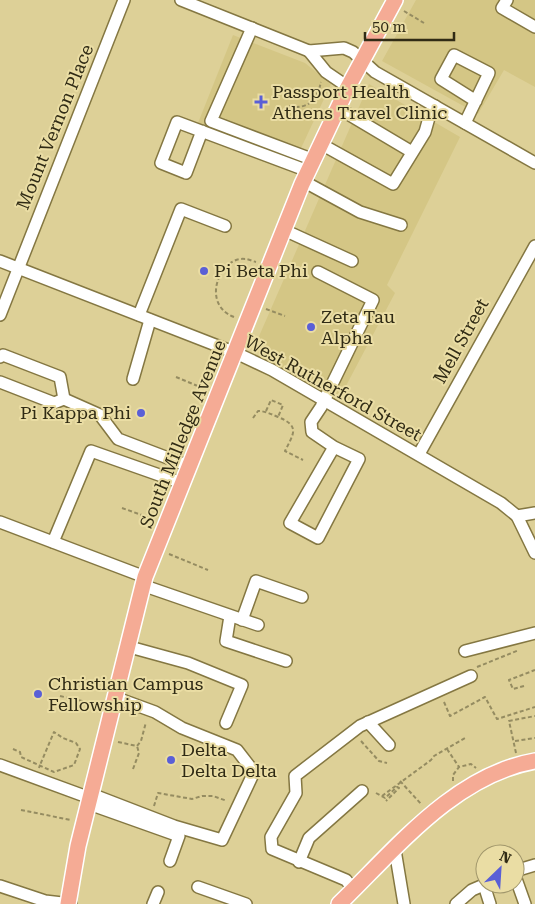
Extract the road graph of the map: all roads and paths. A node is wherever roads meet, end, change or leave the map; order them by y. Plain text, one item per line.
1 (124, 0) edge
2 (181, 0) edge
3 (507, 0) edge
4 (400, 6) edge
5 (424, 23) dead end
6 (535, 27) edge
7 (252, 28) junction
8 (309, 51) junction
9 (362, 60) junction
10 (322, 80) dead end
11 (348, 86) junction
12 (476, 101) dead end
13 (288, 106) dead end
14 (435, 106) junction
15 (338, 108) junction
16 (466, 123) junction
17 (202, 131) junction
18 (321, 144) junction
19 (412, 152) junction
20 (535, 163) edge
21 (308, 171) junction
22 (401, 225) dead end
23 (225, 226) dead end
24 (284, 230) junction
25 (535, 246) edge
26 (0, 261) edge
27 (352, 261) dead end
28 (256, 262) dead end
29 (18, 267) junction
30 (318, 272) dead end
31 (266, 309) dead end
32 (0, 315) edge
33 (139, 315) junction
34 (285, 316) dead end
35 (234, 317) dead end
36 (150, 320) junction
37 (236, 353) junction
38 (0, 358) edge
39 (176, 377) dead end
40 (132, 379) dead end
41 (0, 382) edge
42 (207, 390) dead end
43 (64, 399) junction
44 (324, 400) junction
45 (266, 412) junction
46 (278, 417) junction
47 (253, 418) dead end
48 (334, 447) junction
49 (418, 454) junction
50 (303, 460) dead end
51 (189, 466) junction
52 (182, 483) junction
53 (122, 508) dead end
54 (535, 513) edge
55 (518, 516) junction
56 (155, 520) dead end
57 (0, 522) edge
58 (54, 542) junction
59 (535, 553) edge
60 (169, 554) dead end
61 (208, 570) dead end
62 (143, 581) junction
63 (302, 597) dead end
64 (230, 616) junction
65 (242, 620) junction
66 (258, 625) dead end
67 (535, 633) edge
68 (126, 646) junction
69 (525, 648) dead end
70 (465, 651) dead end
71 (286, 661) dead end
72 (535, 670) edge
73 (472, 672) joint
74 (524, 686) dead end
75 (439, 690) junction
76 (60, 696) dead end
77 (114, 697) junction
78 (100, 705) dead end
79 (535, 707) edge
80 (148, 710) junction
81 (535, 716) edge
82 (368, 722) junction
83 (226, 723) dead end
84 (353, 731) junction
85 (465, 738) dead end
86 (535, 738) edge
87 (515, 741) junction
88 (118, 742) dead end
89 (389, 745) dead end
90 (137, 746) junction
91 (447, 749) junction
92 (13, 750) dead end
93 (516, 753) dead end
94 (535, 761) edge
95 (387, 762) dead end
96 (0, 765) edge
97 (40, 765) junction
98 (474, 766) dead end
99 (459, 767) junction
100 (133, 768) dead end
101 (36, 778) junction
102 (453, 780) dead end
103 (400, 781) junction
104 (362, 791) dead end
105 (376, 793) dead end
106 (382, 796) junction
107 (90, 799) junction
108 (155, 801) dead end
109 (386, 801) dead end
110 (422, 805) dead end
111 (238, 806) junction
112 (21, 810) dead end
113 (73, 821) dead end
114 (395, 850) junction
115 (170, 861) dead end
116 (299, 862) junction
117 (0, 886) edge
118 (198, 887) dead end
119 (475, 889) edge
120 (354, 890) junction
121 (158, 892) dead end
122 (69, 904) edge
123 (154, 904) edge
124 (246, 904) edge
125 (339, 904) edge
126 (404, 904) edge
127 (456, 904) edge

1 - 29 street, Mount Vernon Place
2 - 7 street
3 - 6 street
4 - 5 path
4 - 9 main road, South Milledge Avenue
7 - 8 street
7 - 21 street
8 - 9 street
8 - 11 street
9 - 11 main road, South Milledge Avenue
9 - 14 street
10 - 13 path
11 - 15 main road, South Milledge Avenue
12 - 16 street
14 - 16 street
14 - 19 street
15 - 18 main road, South Milledge Avenue
15 - 19 street
16 - 20 street
17 - 17 street
17 - 21 street
18 - 19 street
18 - 21 main road, South Milledge Avenue
21 - 22 street
21 - 24 main road, South Milledge Avenue
23 - 33 street
24 - 27 street
24 - 37 main road, South Milledge Avenue
25 - 49 street, Mell Street
26 - 29 street, West Rutherford Street
28 - 35 path
29 - 32 street, Mount Vernon Place
29 - 33 street, West Rutherford Street
30 - 44 street
31 - 34 path
33 - 36 street, West Rutherford Street
36 - 37 street, West Rutherford Street
36 - 40 street
37 - 44 street, West Rutherford Street
37 - 51 main road, South Milledge Avenue
38 - 43 street
39 - 42 path
41 - 43 street
43 - 51 street
44 - 48 street
44 - 49 street, West Rutherford Street
45 - 46 path
45 - 46 path
45 - 47 path
46 - 50 path
48 - 48 street
49 - 55 street, West Rutherford Street
51 - 52 main road, South Milledge Avenue
52 - 58 street
52 - 62 main road, South Milledge Avenue
53 - 56 path
54 - 55 street
55 - 59 street
57 - 58 street
58 - 62 street
60 - 61 path
62 - 64 street
62 - 68 main road, South Milledge Avenue
63 - 65 street
64 - 65 street
64 - 71 street
65 - 66 street
67 - 70 street
68 - 77 main road, South Milledge Avenue
68 - 83 street
69 - 73 path
72 - 74 path
73 - 75 street
75 - 79 path
75 - 82 street
76 - 78 path
77 - 80 street
77 - 107 main road, South Milledge Avenue
80 - 90 path
80 - 111 street
81 - 87 path
82 - 84 street
82 - 89 street
84 - 95 path
84 - 116 street
85 - 91 path
86 - 87 path
87 - 93 path
88 - 90 path
90 - 100 path
91 - 99 path
91 - 103 path
92 - 97 path
94 - 114 main road
96 - 101 street
97 - 97 path
97 - 101 path
98 - 99 path
99 - 102 path
101 - 107 street
103 - 106 path
103 - 110 path
104 - 116 street
105 - 106 path
106 - 109 path
107 - 111 street
107 - 115 street
107 - 122 main road, South Milledge Avenue
108 - 111 path
112 - 113 path
114 - 120 main road
114 - 126 street
116 - 120 street
117 - 122 street
118 - 124 street
119 - 127 street
120 - 125 main road
121 - 123 street

